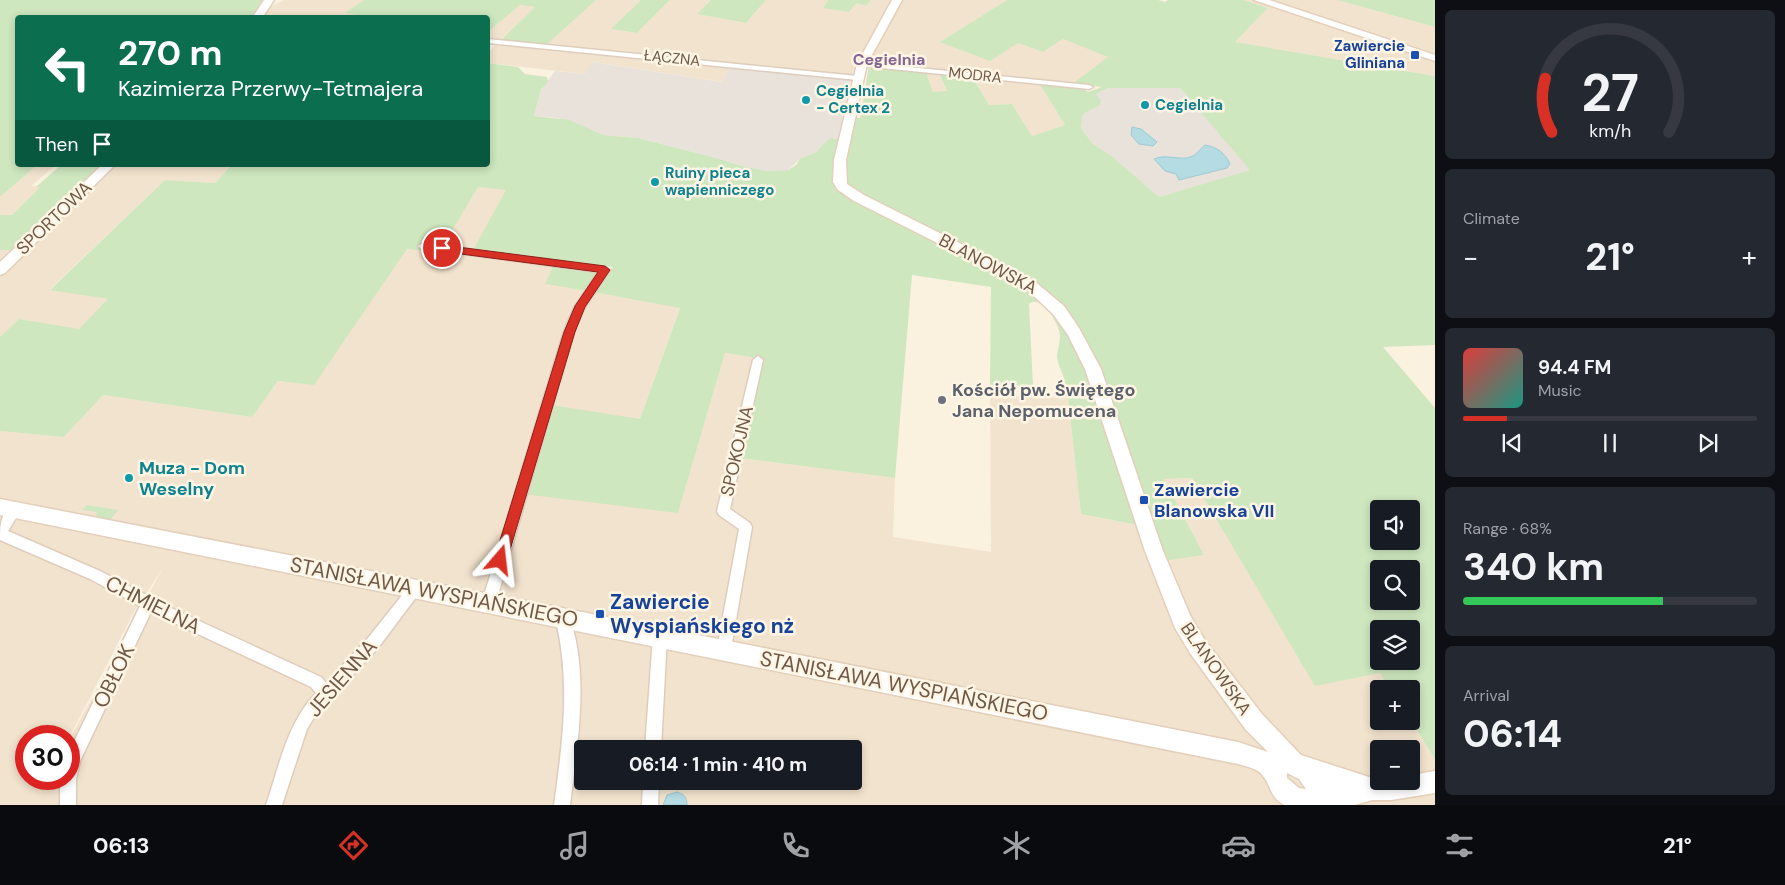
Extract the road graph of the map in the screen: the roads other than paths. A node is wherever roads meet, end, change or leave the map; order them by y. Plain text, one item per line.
1 (269, 0) edge
2 (897, 0) edge
3 (1260, 0) edge
4 (259, 15) edge
5 (490, 41) edge
6 (1435, 58) edge
7 (862, 64) junction
8 (857, 78) junction
9 (1089, 87) dead end
10 (107, 167) edge
11 (423, 246) dead end
12 (0, 270) edge
13 (758, 360) dead end
14 (7, 508) edge
15 (416, 588) junction
16 (149, 602) junction
17 (489, 602) junction
18 (562, 617) junction
19 (660, 636) junction
20 (724, 649) junction
21 (325, 694) junction
22 (1254, 722) junction
23 (654, 740) edge
24 (80, 747) edge
25 (1282, 765) junction
26 (1435, 782) edge
27 (1420, 784) edge
28 (1370, 787) edge
29 (1370, 789) edge
30 (69, 790) edge
31 (651, 790) edge
32 (1315, 798) junction
33 (1282, 800) edge
34 (68, 805) edge
35 (274, 805) edge
36 (562, 805) edge
37 (650, 805) edge

1 - 4 street
2 - 7 street, BLANOWSKA
3 - 6 street
5 - 8 street, ŁĄCZNA
7 - 8 street, BLANOWSKA
7 - 9 street, MODRA
8 - 22 street, BLANOWSKA
10 - 12 street, SPORTOWA
11 - 17 street
13 - 20 street, SPOKOJNA
14 - 15 street, STANISŁAWA WYSPIAŃSKIEGO
14 - 16 street, CHMIELNA
15 - 17 street, STANISŁAWA WYSPIAŃSKIEGO
15 - 21 street, JESIENNA
16 - 21 street, CHMIELNA
16 - 24 street, OBŁOK
17 - 18 street, STANISŁAWA WYSPIAŃSKIEGO
18 - 19 street, STANISŁAWA WYSPIAŃSKIEGO
18 - 36 street
19 - 20 street, STANISŁAWA WYSPIAŃSKIEGO
19 - 23 street
20 - 25 street, STANISŁAWA WYSPIAŃSKIEGO
21 - 35 street, JESIENNA
22 - 25 street, BLANOWSKA
22 - 25 street, BLANOWSKA
25 - 28 street, STANISŁAWA WYSPIAŃSKIEGO
25 - 32 street
25 - 33 street
26 - 27 street
29 - 32 street
30 - 34 street, OBŁOK
31 - 37 street
32 - 33 street

